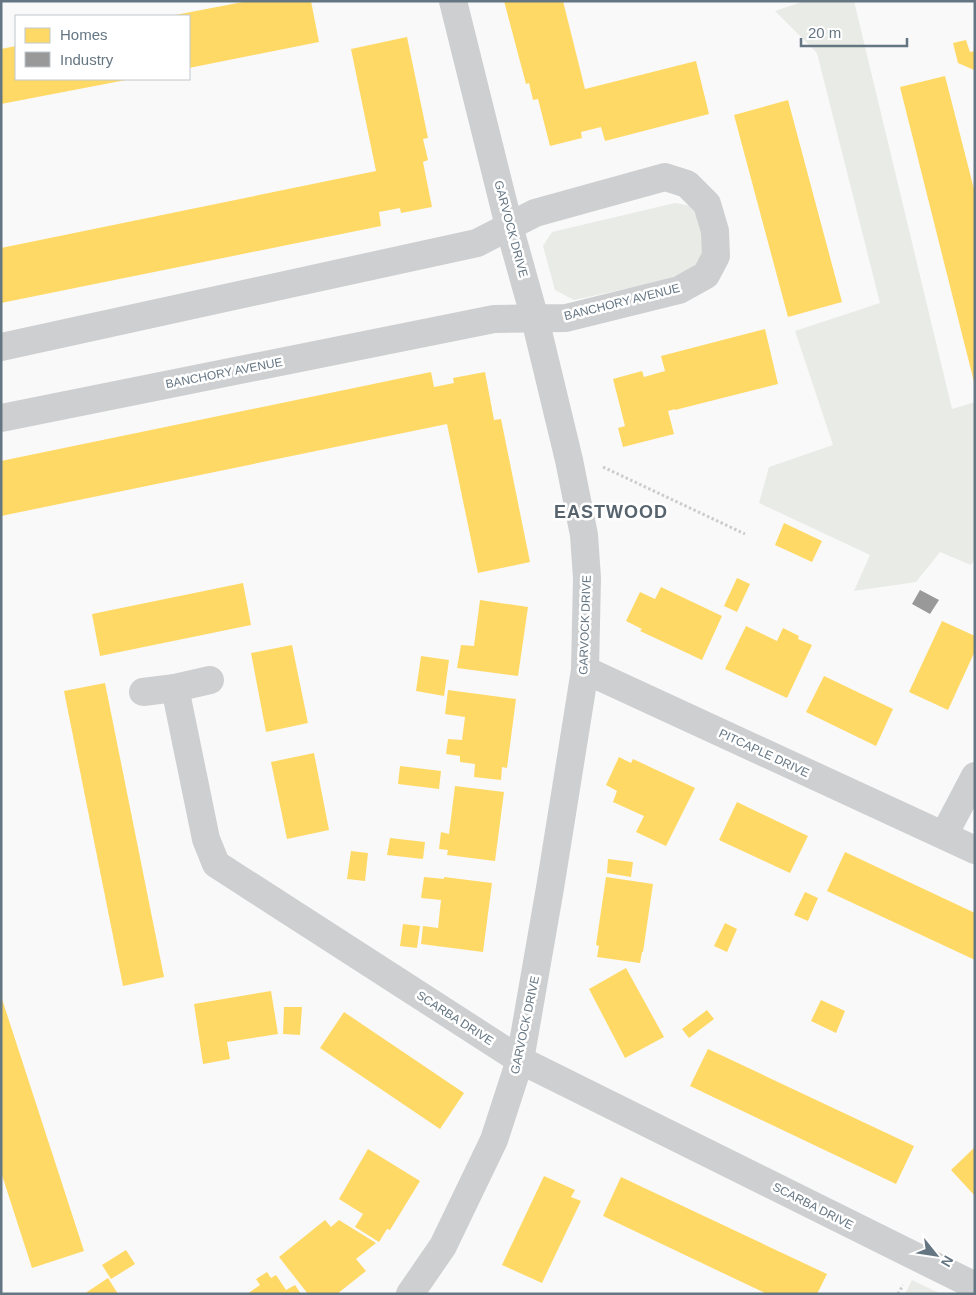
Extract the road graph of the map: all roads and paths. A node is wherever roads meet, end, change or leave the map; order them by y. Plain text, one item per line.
1 (453, 1) edge
2 (509, 226) junction
3 (535, 319) junction
4 (1, 347) edge
5 (1, 418) edge
6 (569, 465) junction
7 (745, 534) dead end
8 (585, 670) junction
9 (210, 680) dead end
10 (175, 688) junction
11 (143, 692) dead end
12 (975, 776) edge
13 (944, 835) junction
14 (975, 850) edge
15 (520, 1060) junction
16 (975, 1286) edge
17 (410, 1294) edge

1 - 2 street, GARVOCK DRIVE
2 - 3 street, GARVOCK DRIVE
2 - 3 street, BANCHORY AVENUE
2 - 4 street, BANCHORY AVENUE
3 - 5 street, BANCHORY AVENUE
3 - 6 street, GARVOCK DRIVE
6 - 7 path
6 - 8 street, GARVOCK DRIVE
8 - 13 street, PITCAPLE DRIVE
8 - 15 street, GARVOCK DRIVE
9 - 10 street
10 - 11 street
10 - 15 street, SCARBA DRIVE
12 - 13 street
13 - 14 street, PITCAPLE DRIVE
15 - 16 street, SCARBA DRIVE
15 - 17 street, GARVOCK DRIVE

